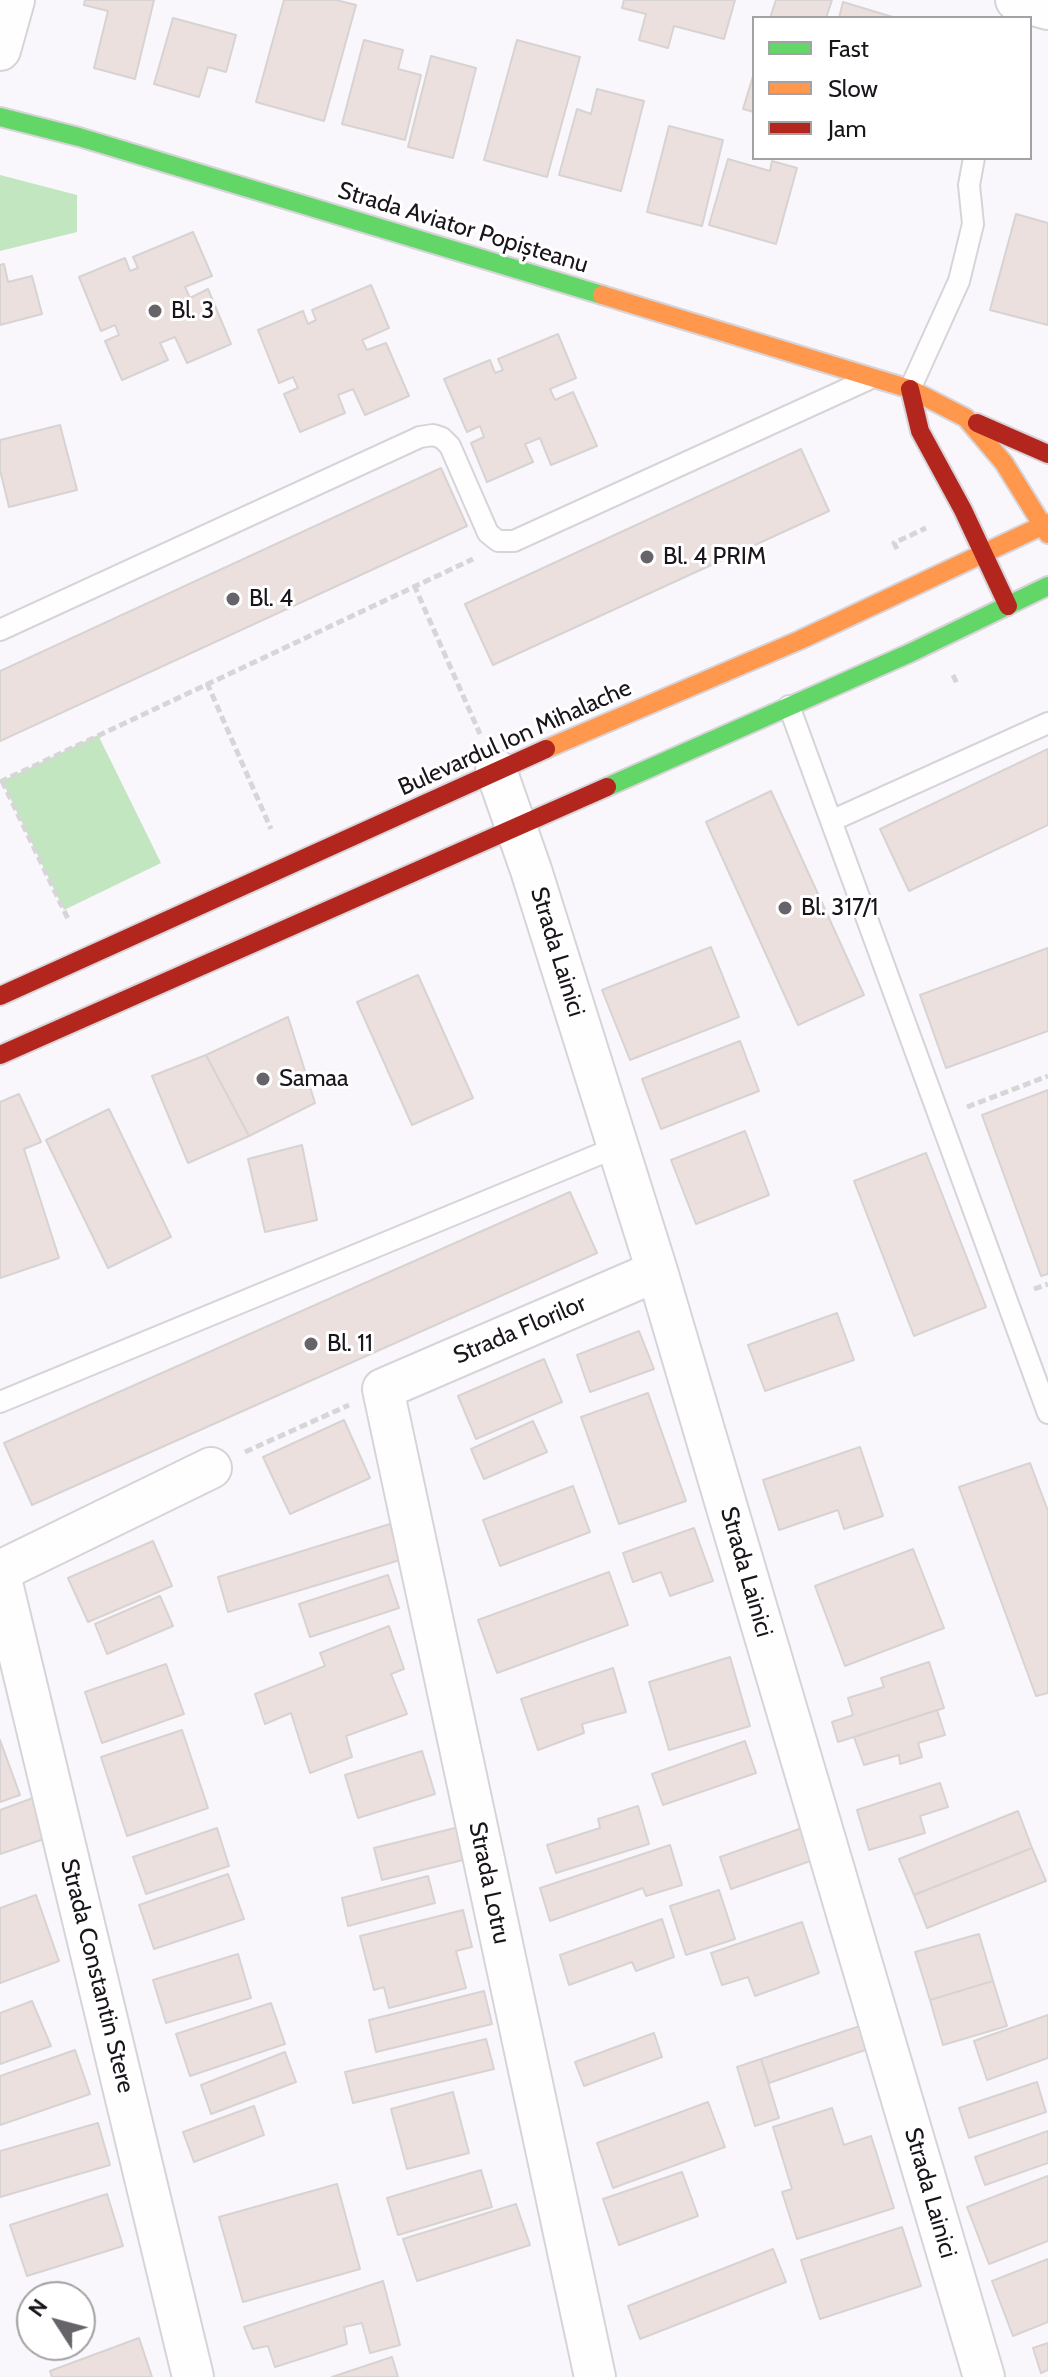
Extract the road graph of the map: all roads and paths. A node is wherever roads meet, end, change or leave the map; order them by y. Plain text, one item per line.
1 (14, 0) edge
2 (0, 50) edge
3 (0, 117) edge
4 (974, 160) edge
5 (875, 377) junction
6 (910, 389) junction
7 (966, 418) junction
8 (1048, 454) edge
9 (1046, 527) edge
10 (514, 541) junction
11 (983, 554) junction
12 (414, 585) junction
13 (1048, 586) edge
14 (1008, 606) junction
15 (0, 630) edge
16 (207, 683) junction
17 (789, 706) junction
18 (1048, 723) edge
19 (496, 770) junction
20 (1, 782) edge
21 (831, 821) junction
22 (517, 826) junction
23 (287, 866) junction
24 (87, 957) junction
25 (0, 996) edge
26 (0, 1055) edge
27 (1048, 1076) edge
28 (940, 1118) junction
29 (617, 1147) junction
30 (657, 1271) junction
31 (383, 1389) junction
32 (0, 1402) edge
33 (1048, 1413) edge
34 (211, 1468) joint
35 (0, 1573) edge
36 (193, 2377) edge
37 (595, 2377) edge
38 (984, 2377) edge

1 - 2 street
3 - 5 main road, Strada Aviator Popișteanu
4 - 6 lane
5 - 6 main road, Strada Aviator Popișteanu
5 - 10 lane
6 - 7 main road, Strada Aviator Popișteanu
6 - 11 main road
7 - 8 main road
7 - 9 main road, Strada Aviator Popișteanu
9 - 11 main road, Bulevardul Ion Mihalache
10 - 12 path
10 - 15 lane
11 - 14 main road
11 - 19 main road, Bulevardul Ion Mihalache
12 - 16 path
12 - 19 path
13 - 14 main road
14 - 17 main road
16 - 20 path
16 - 23 path
17 - 21 lane
17 - 22 main road
18 - 21 lane
19 - 22 street, Strada Lainici
19 - 23 main road, Bulevardul Ion Mihalache
20 - 24 path
21 - 28 lane
22 - 26 main road
22 - 29 street, Strada Lainici
23 - 24 main road, Bulevardul Ion Mihalache
24 - 25 main road, Bulevardul Ion Mihalache
27 - 28 path
28 - 33 lane
29 - 30 street, Strada Lainici
29 - 32 lane
30 - 31 street, Strada Florilor
30 - 38 street, Strada Lainici
31 - 34 path
31 - 37 street, Strada Lotru
34 - 35 street
35 - 36 street, Strada Constantin Stere

